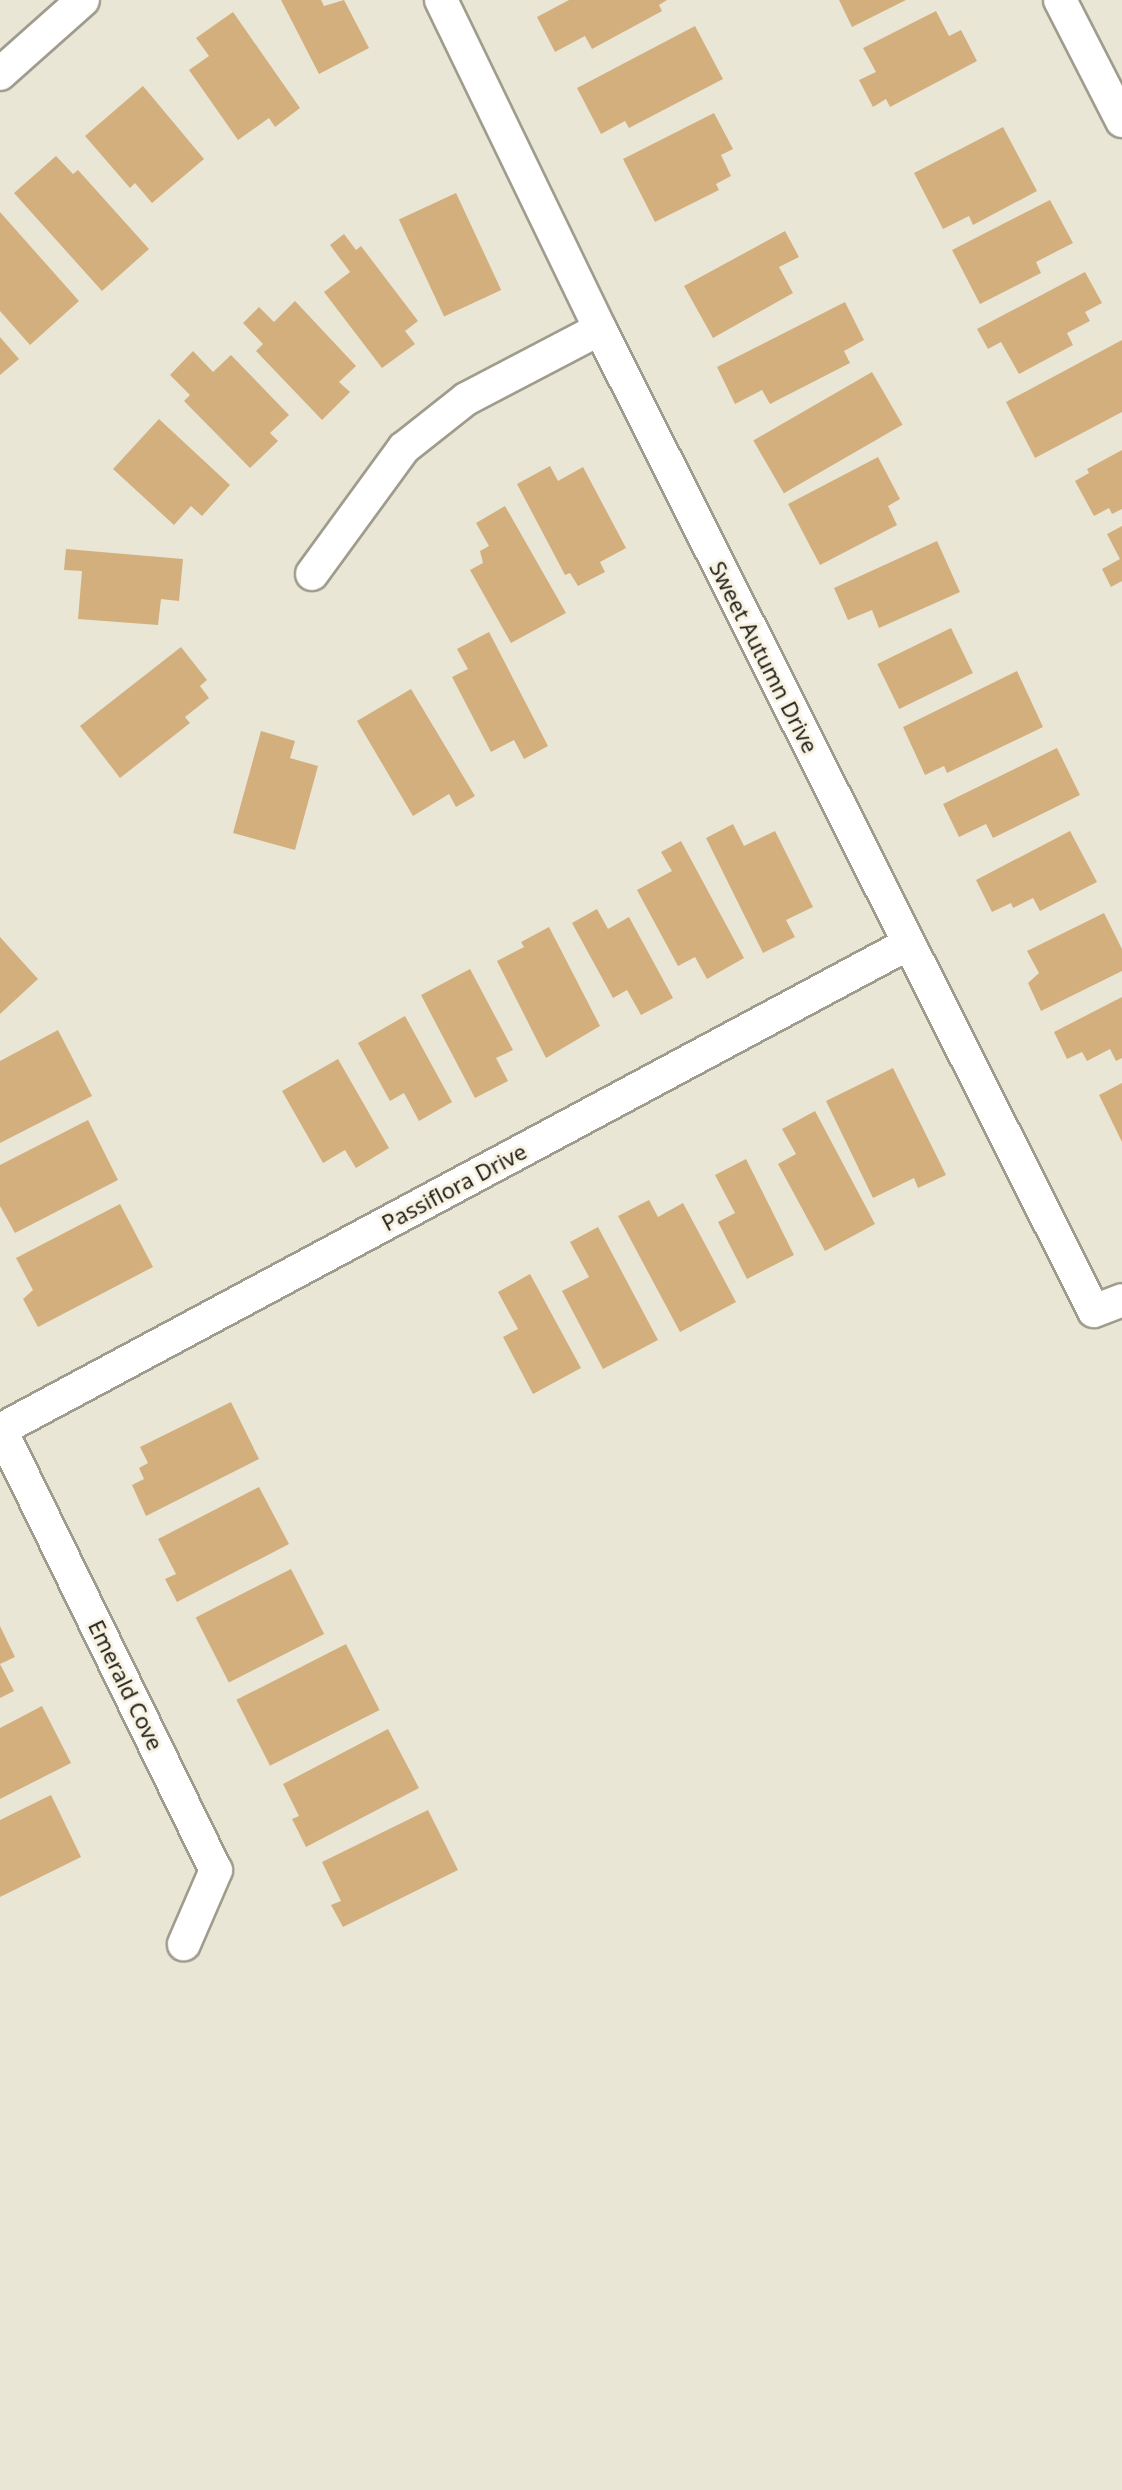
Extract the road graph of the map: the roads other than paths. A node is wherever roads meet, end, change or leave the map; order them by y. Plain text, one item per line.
1 (83, 0) edge
2 (441, 0) edge
3 (1060, 0) edge
4 (0, 74) edge
5 (1117, 100) edge
6 (600, 329) junction
7 (312, 574) dead end
8 (908, 944) junction
9 (1108, 1306) edge
10 (0, 1429) edge
11 (184, 1944) dead end

1 - 4 street
2 - 6 street, Sweet Autumn Drive
3 - 5 street
6 - 7 street
6 - 8 street, Sweet Autumn Drive
8 - 9 street, Sweet Autumn Drive
8 - 10 street, Passiflora Drive
10 - 11 street, Emerald Cove

